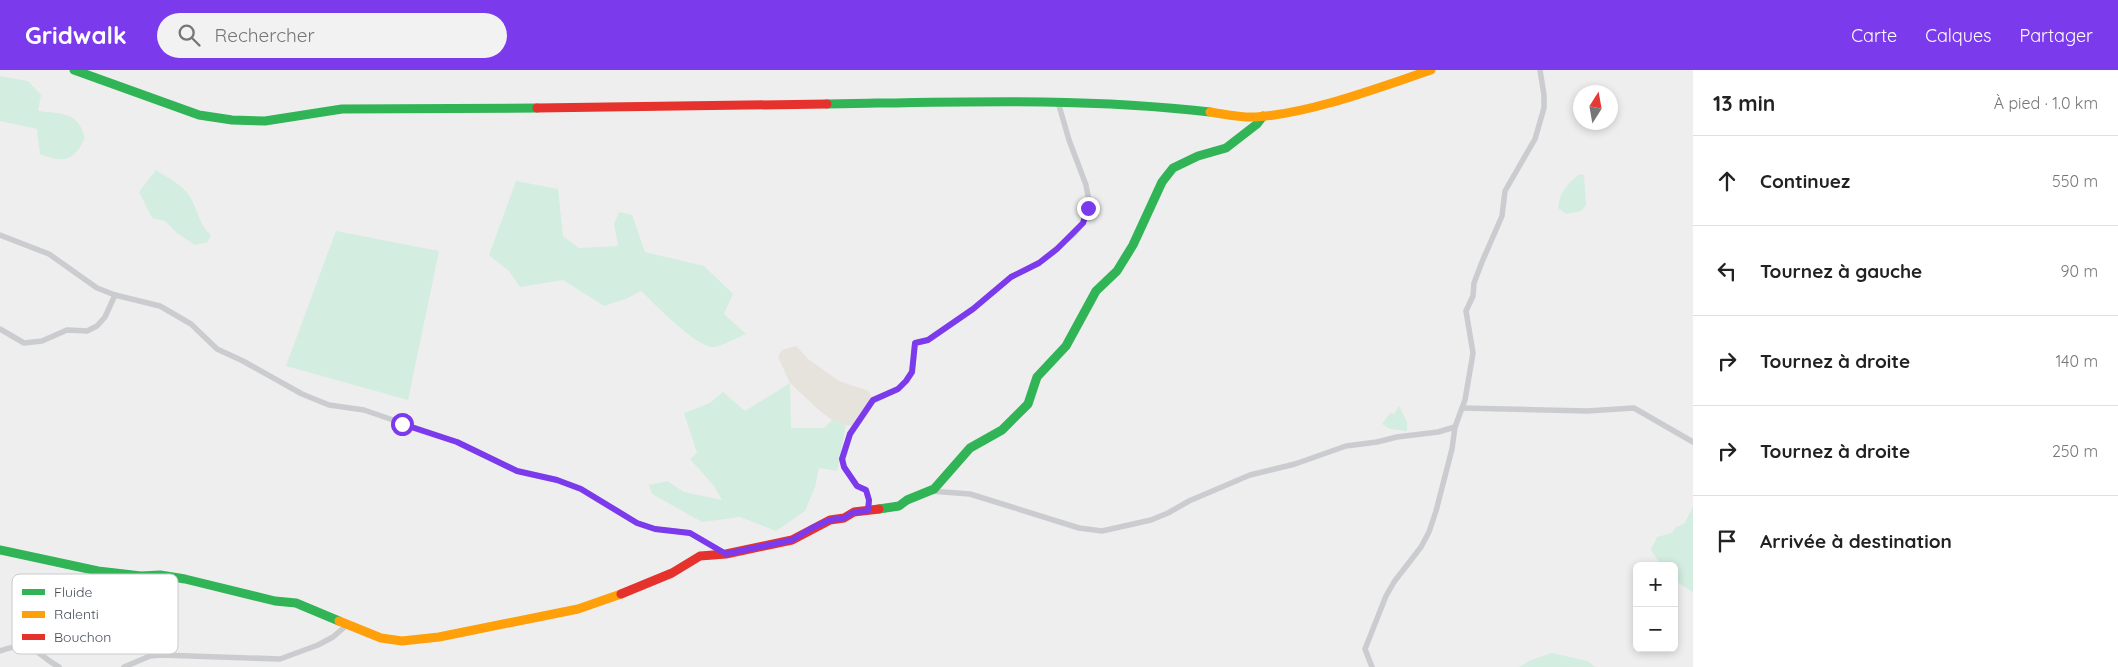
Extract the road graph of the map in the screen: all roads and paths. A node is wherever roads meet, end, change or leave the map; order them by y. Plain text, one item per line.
1 (74, 70) edge
2 (1431, 70) edge
3 (1540, 70) edge
4 (1058, 102) junction
5 (1263, 116) junction
6 (0, 235) edge
7 (116, 295) junction
8 (0, 329) edge
9 (1462, 408) junction
10 (1455, 427) junction
11 (1693, 442) edge
12 (928, 491) junction
13 (868, 511) junction
14 (0, 550) edge
15 (726, 554) junction
16 (124, 574) edge
17 (178, 578) edge
18 (348, 624) junction
19 (12, 647) edge
20 (0, 651) edge
21 (41, 654) edge
22 (59, 667) edge
23 (124, 667) edge
24 (1372, 667) edge

1 - 4 street
2 - 5 street
3 - 9 street
4 - 5 street
4 - 13 street
5 - 12 street
6 - 7 street
7 - 8 street
7 - 15 street
9 - 10 street
9 - 11 street
10 - 12 street
10 - 24 street
12 - 13 street
13 - 15 street
14 - 16 street
15 - 18 street
17 - 18 street
18 - 23 street
19 - 20 street
21 - 22 street

